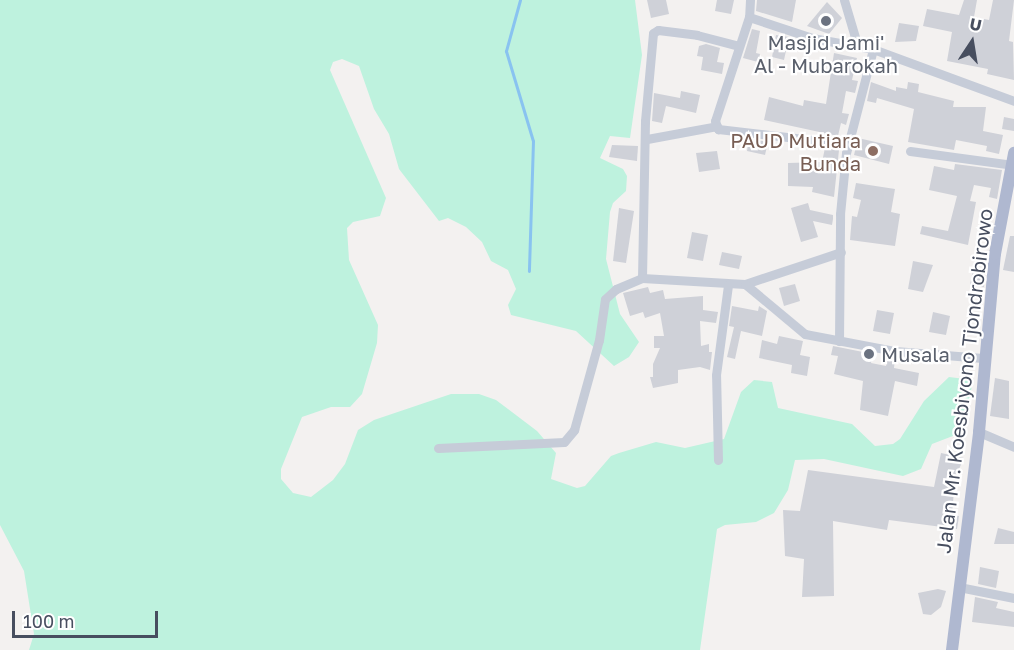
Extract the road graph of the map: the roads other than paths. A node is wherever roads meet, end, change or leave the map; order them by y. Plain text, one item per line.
1 (750, 0) edge
2 (844, 0) edge
3 (749, 17) junction
4 (857, 44) junction
5 (739, 46) junction
6 (873, 50) junction
7 (1014, 101) edge
8 (717, 126) junction
9 (647, 139) junction
10 (847, 144) junction
11 (910, 151) dead end
12 (1013, 161) edge
13 (841, 252) junction
14 (642, 278) junction
15 (745, 284) junction
16 (728, 285) junction
17 (839, 341) junction
18 (983, 358) junction
19 (979, 432) junction
20 (1014, 447) edge
21 (438, 448) dead end
22 (718, 460) dead end
23 (959, 587) junction
24 (1014, 598) edge
25 (952, 650) edge

1 - 3 street
2 - 4 street
3 - 4 street
3 - 5 street
4 - 6 street
5 - 8 street
5 - 9 street
6 - 7 street
6 - 10 street
8 - 9 street
8 - 10 street
9 - 14 street
10 - 13 street
11 - 12 street
12 - 18 main road, Jalan Mr. Koesbiyono Tjondrobirowo
13 - 15 street
13 - 17 street
14 - 16 street
14 - 21 street
15 - 16 street
15 - 17 street
16 - 22 street
17 - 18 street
18 - 19 main road, Jalan Mr. Koesbiyono Tjondrobirowo
19 - 20 street
19 - 23 main road, Jalan Mr. Koesbiyono Tjondrobirowo
23 - 24 street
23 - 25 main road, Jalan Mr. Koesbiyono Tjondrobirowo

